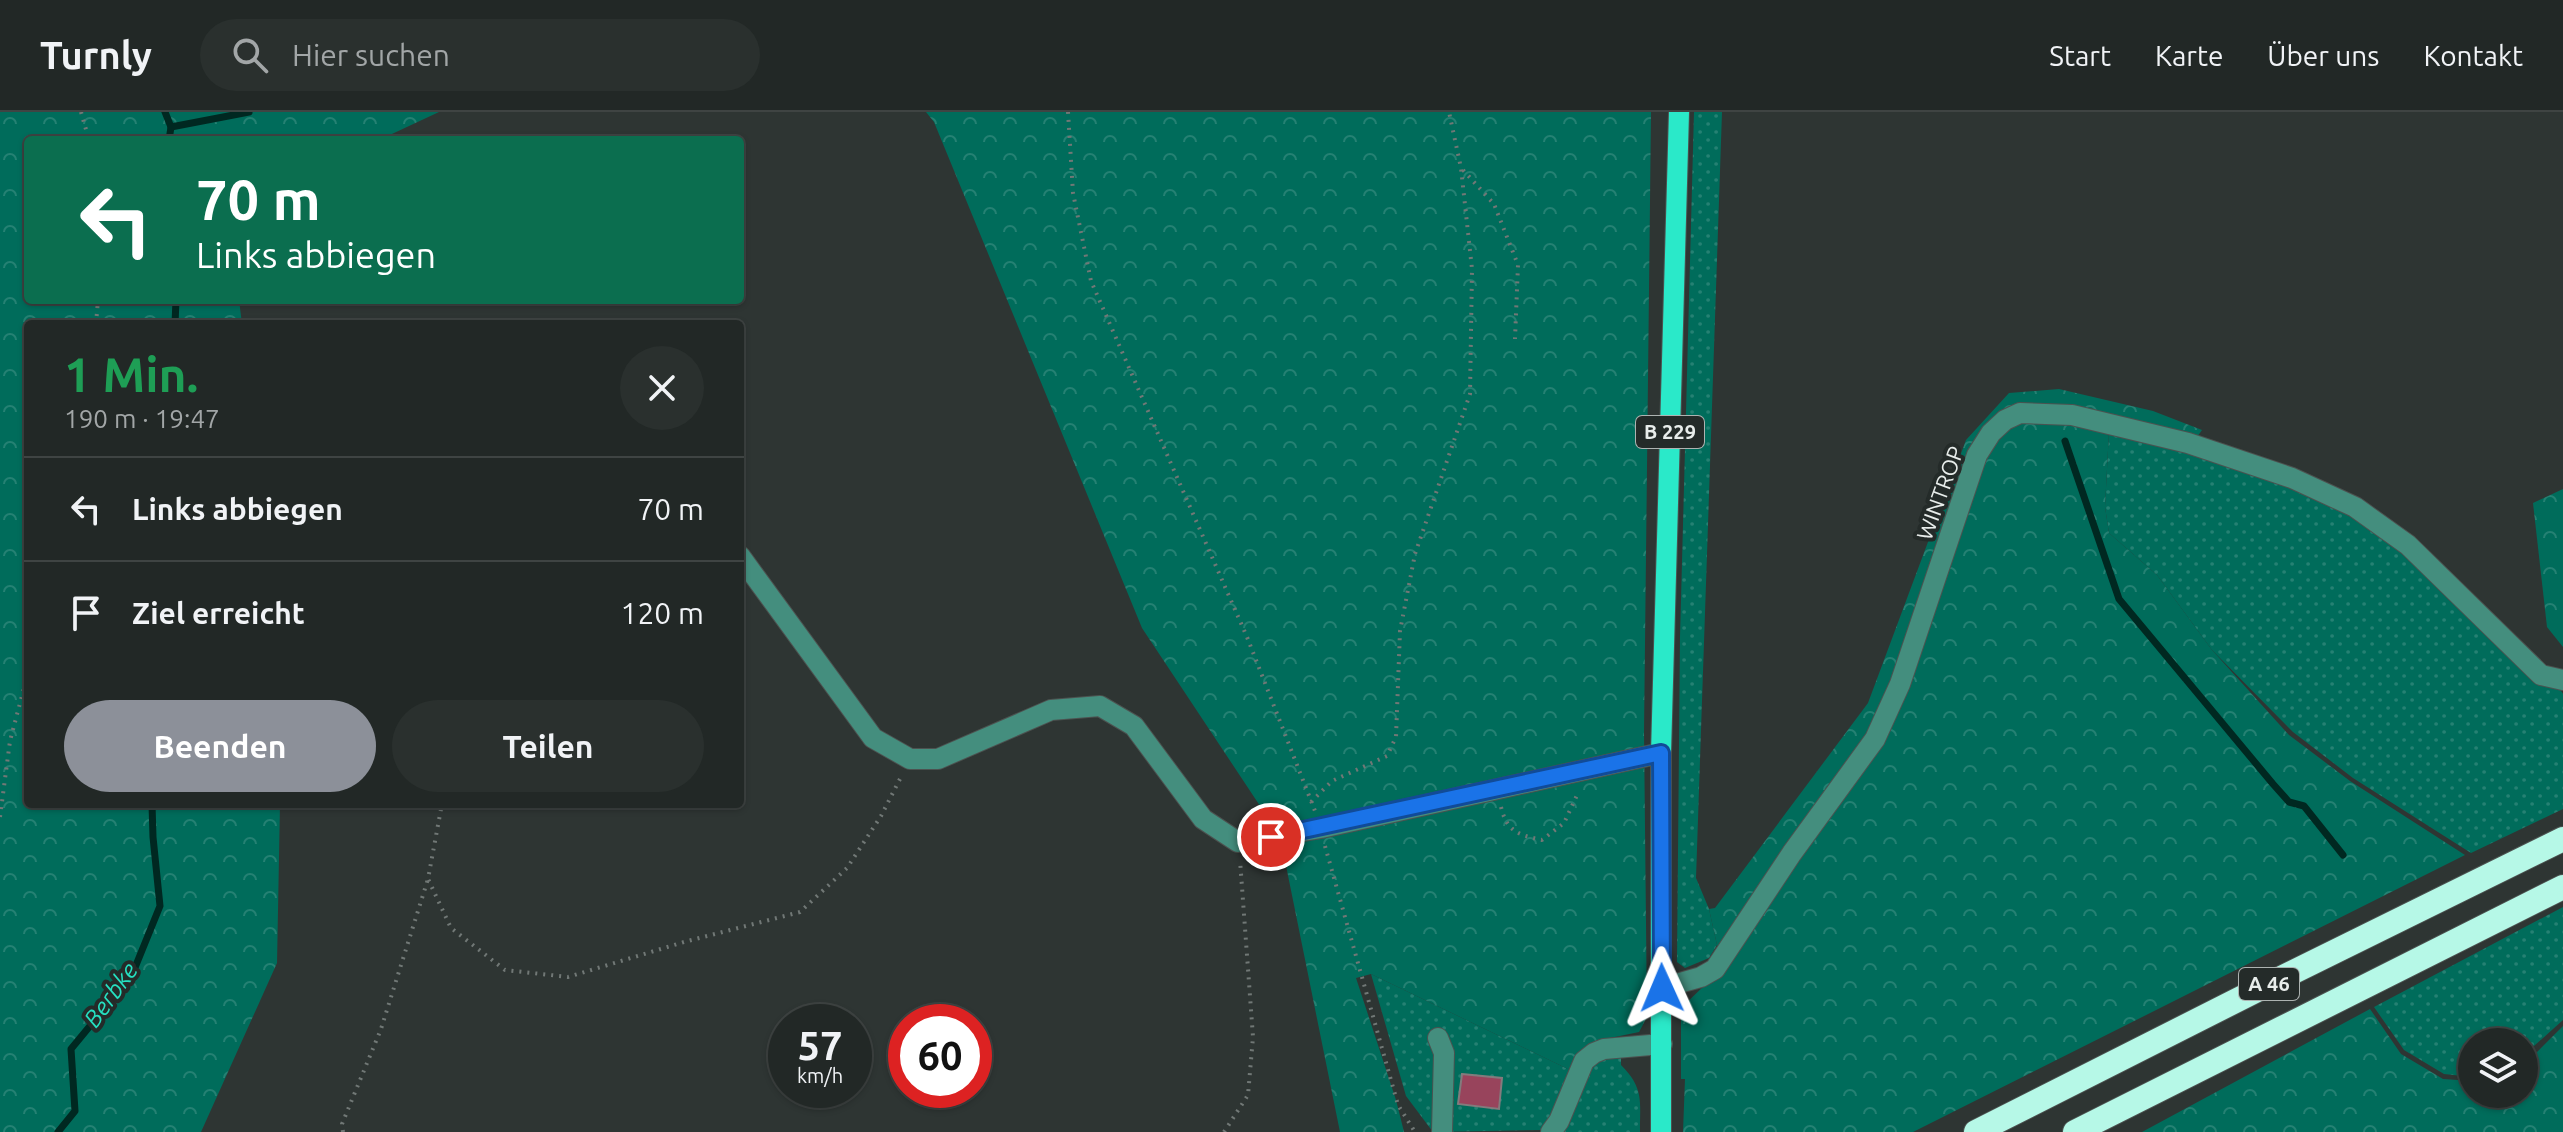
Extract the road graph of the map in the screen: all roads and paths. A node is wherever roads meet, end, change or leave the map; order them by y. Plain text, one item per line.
1 (81, 112) edge
2 (1068, 112) edge
3 (1449, 112) edge
4 (1679, 112) edge
5 (88, 136) edge
6 (1461, 168) junction
7 (1515, 339) dead end
8 (744, 561) edge
9 (2563, 680) edge
10 (24, 688) edge
11 (1661, 753) junction
12 (910, 759) junction
13 (1583, 770) junction
14 (1496, 789) junction
15 (442, 808) edge
16 (0, 817) edge
17 (2563, 839) edge
18 (1238, 842) junction
19 (1324, 842) dead end
20 (428, 879) junction
21 (2563, 887) edge
22 (1662, 988) junction
23 (1438, 1038) dead end
24 (1662, 1044) junction
25 (343, 1132) edge
26 (1224, 1132) edge
27 (1415, 1132) edge
28 (1442, 1132) edge
29 (1551, 1132) edge
30 (1661, 1132) edge
31 (1976, 1132) edge
32 (2075, 1132) edge

1 - 5 path
2 - 6 path
3 - 6 path
4 - 11 main road, B 229
6 - 7 path
8 - 12 street
9 - 22 street, WINTROP
10 - 16 path
11 - 13 street
11 - 22 main road, B 229
12 - 18 street
12 - 20 path
13 - 14 street
13 - 14 path
14 - 18 street
15 - 20 path
17 - 31 highway, A 46
18 - 26 path
19 - 27 path
20 - 25 path
21 - 32 highway, A 46
22 - 24 main road, B 229
23 - 28 street
24 - 29 street
24 - 30 main road, B 229

